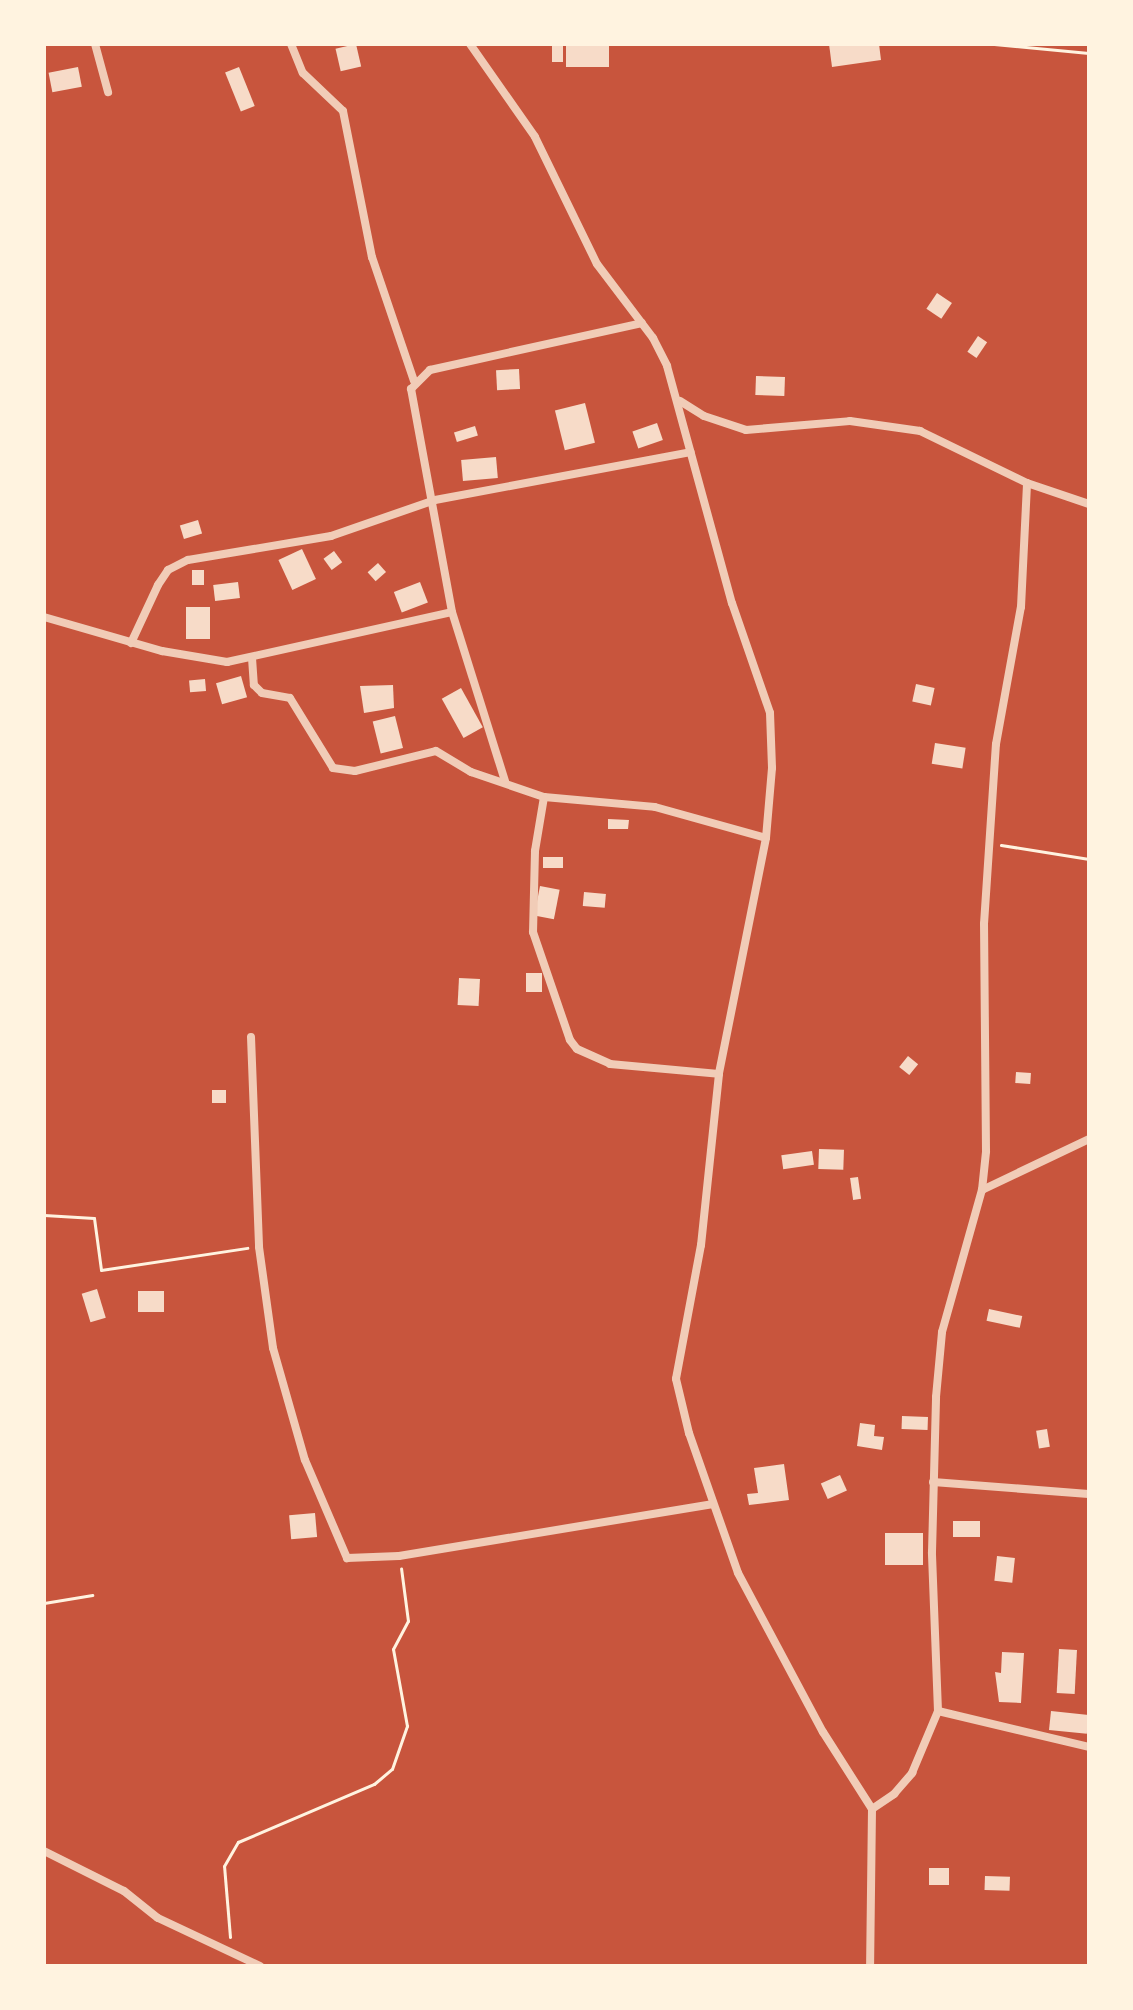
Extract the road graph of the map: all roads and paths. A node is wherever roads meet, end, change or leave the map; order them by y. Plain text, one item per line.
1 (95, 44) edge
2 (291, 44) edge
3 (470, 44) edge
4 (994, 44) edge
5 (1089, 53) edge
6 (108, 92) dead end
7 (642, 323) junction
8 (414, 381) junction
9 (679, 400) junction
10 (691, 452) junction
11 (1027, 483) junction
12 (435, 500) junction
13 (1089, 504) edge
14 (452, 612) junction
15 (44, 617) edge
16 (131, 643) junction
17 (252, 658) junction
18 (505, 781) junction
19 (544, 797) junction
20 (766, 838) junction
21 (993, 844) junction
22 (1089, 859) edge
23 (251, 1037) dead end
24 (719, 1074) junction
25 (1089, 1139) edge
26 (982, 1190) junction
27 (44, 1215) edge
28 (259, 1247) junction
29 (933, 1482) junction
30 (1089, 1494) edge
31 (712, 1504) junction
32 (399, 1556) junction
33 (92, 1595) dead end
34 (44, 1603) edge
35 (938, 1711) junction
36 (1089, 1747) edge
37 (872, 1809) junction
38 (44, 1851) edge
39 (230, 1951) junction
40 (260, 1966) edge
41 (870, 1966) edge

1 - 6 street
2 - 8 street
3 - 7 street
4 - 5 path
7 - 8 street
7 - 9 street
8 - 12 street
9 - 10 street
9 - 11 street
10 - 12 street
10 - 20 street
11 - 13 street
11 - 21 street
12 - 14 street
12 - 16 street
14 - 17 street
14 - 18 street
15 - 16 street
16 - 17 street
17 - 18 street
18 - 19 street
19 - 20 street
19 - 24 street
20 - 24 street
21 - 22 path
21 - 26 street
23 - 28 street
24 - 31 street
25 - 26 street
26 - 29 street
27 - 28 path
28 - 32 street
29 - 30 street
29 - 35 street
31 - 32 street
31 - 37 street
32 - 39 path
33 - 34 path
35 - 36 street
35 - 37 street
37 - 41 street
38 - 39 street
39 - 40 street

